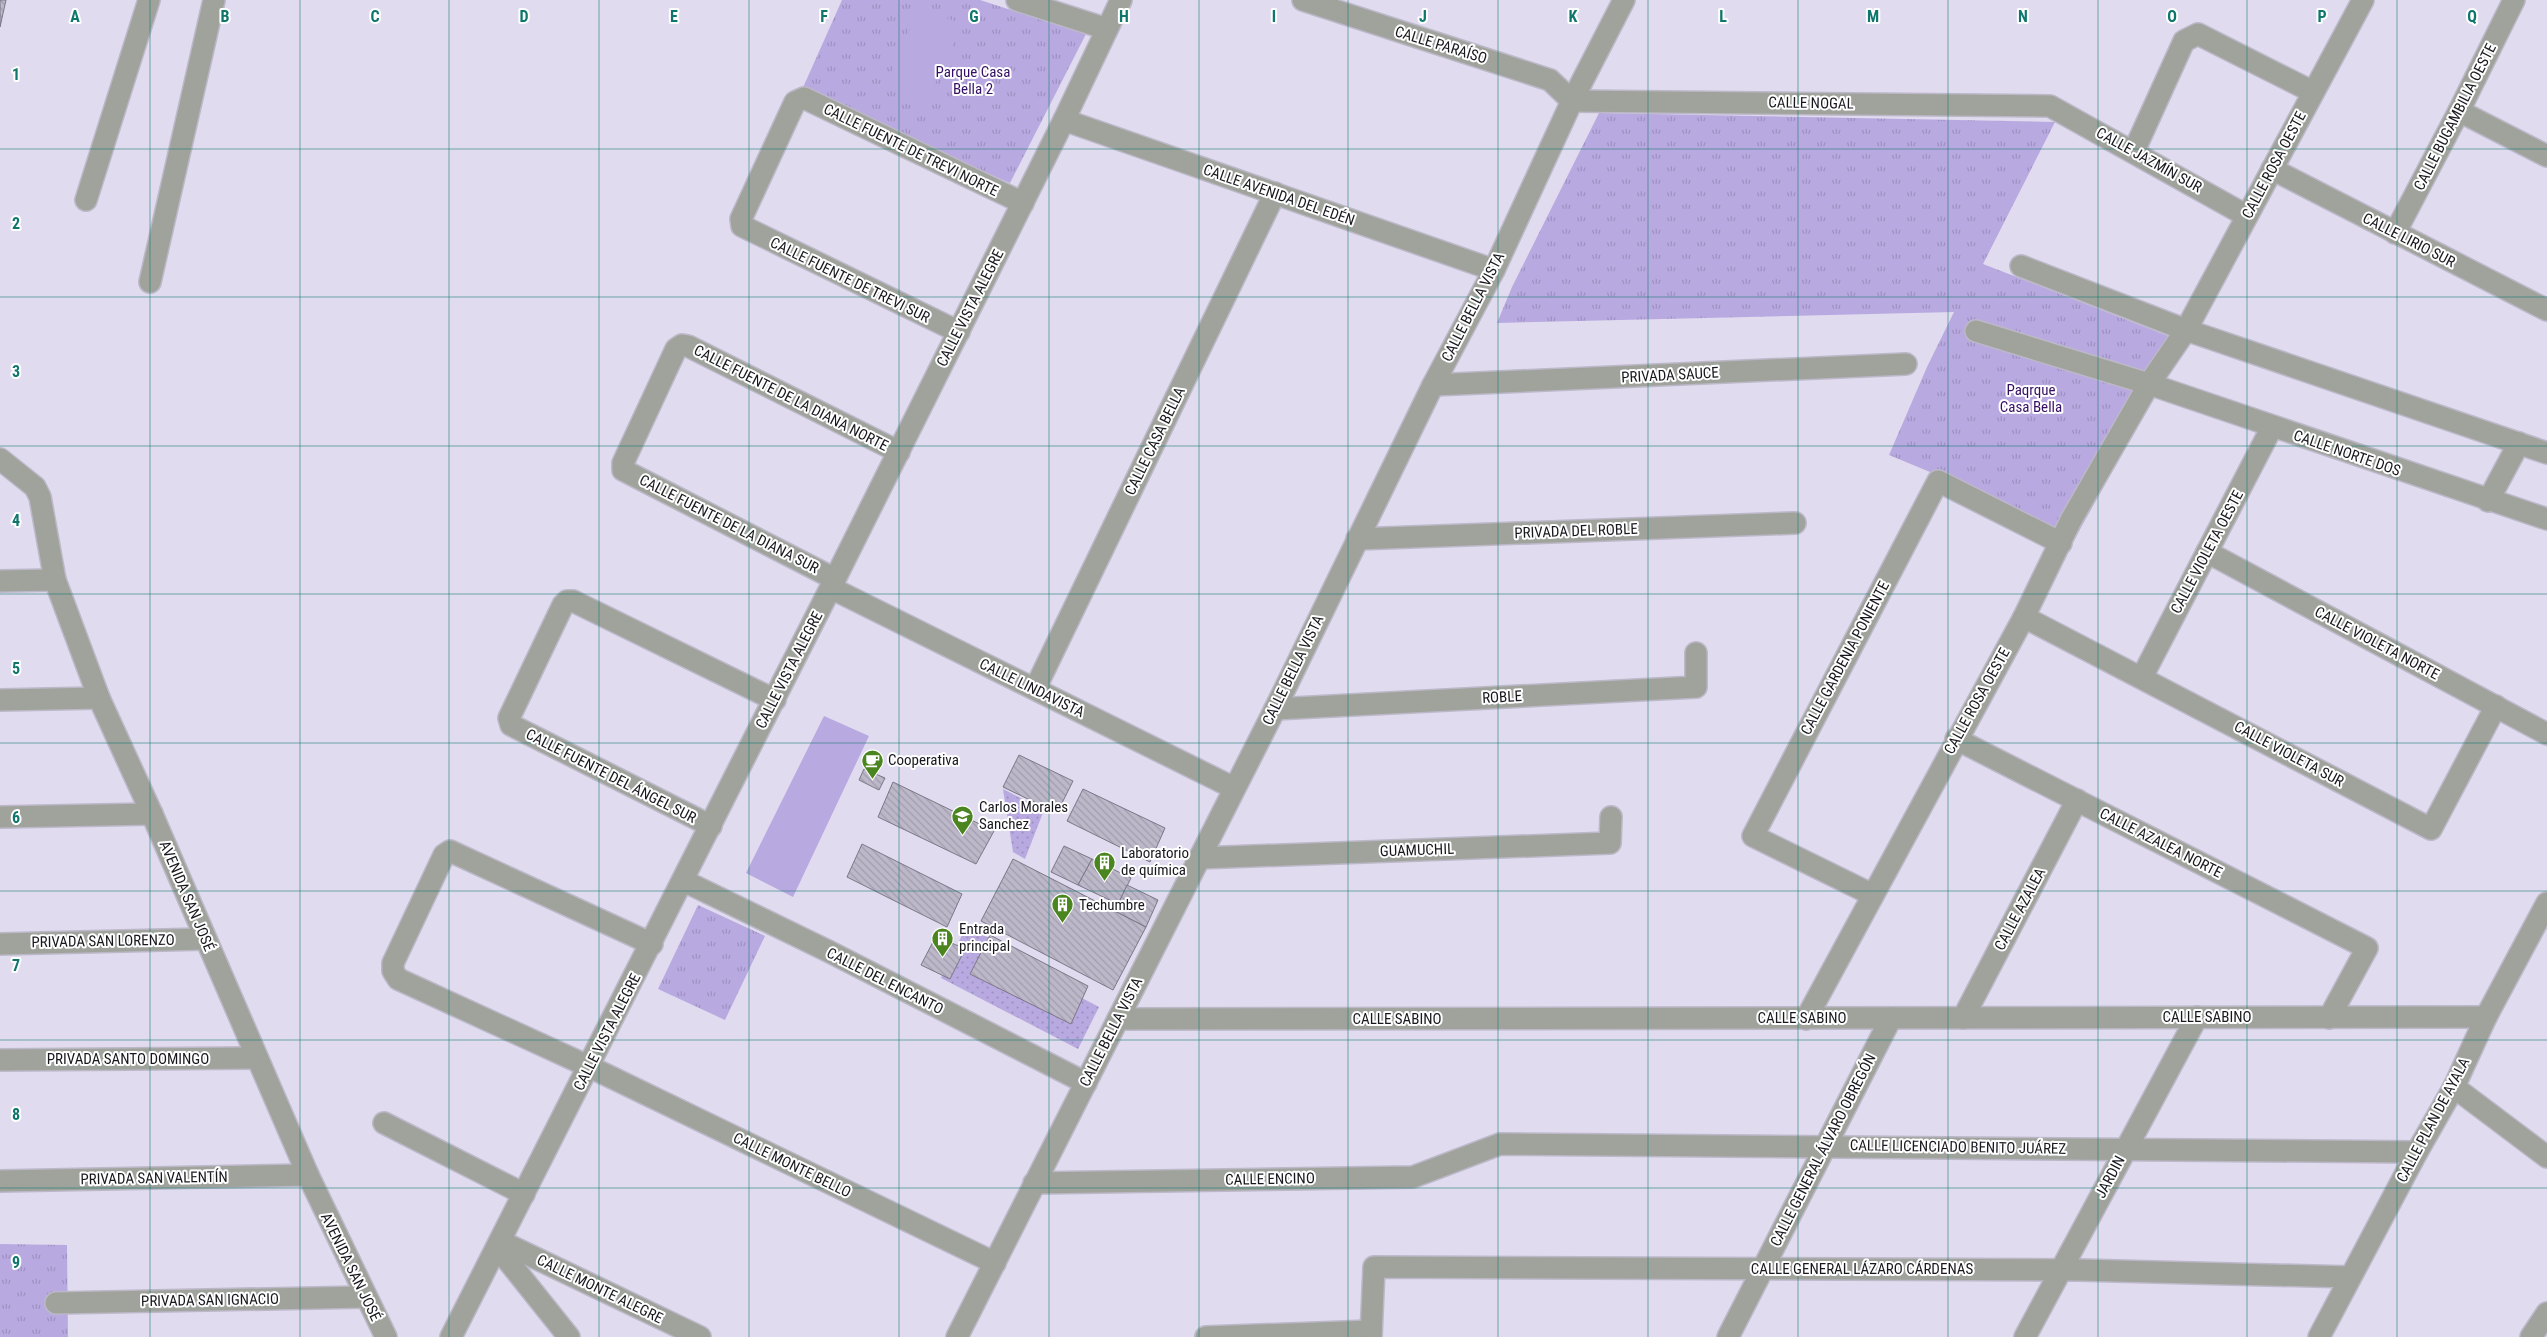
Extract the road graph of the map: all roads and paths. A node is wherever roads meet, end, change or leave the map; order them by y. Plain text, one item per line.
1 (149, 0) edge
2 (214, 0) edge
3 (1017, 0) edge
4 (1120, 0) edge
5 (1304, 0) edge
6 (1624, 0) edge
7 (2363, 0) edge
8 (2514, 0) edge
9 (1107, 30) junction
10 (2313, 92) junction
11 (1572, 101) junction
12 (2050, 106) joint
13 (2459, 112) junction
14 (1064, 120) junction
15 (2134, 151) junction
16 (2547, 156) edge
17 (2272, 169) junction
18 (1275, 193) junction
19 (86, 200) dead end
20 (1023, 203) junction
21 (2247, 216) junction
22 (742, 226) joint
23 (2394, 233) junction
24 (2021, 266) dead end
25 (1494, 270) junction
26 (150, 282) dead end
27 (2547, 310) edge
28 (2186, 330) junction
29 (958, 332) junction
30 (1976, 332) dead end
31 (1906, 364) dead end
32 (2148, 384) junction
33 (1433, 385) junction
34 (2272, 427) junction
35 (2519, 443) junction
36 (899, 452) junction
37 (2547, 453) edge
38 (0, 460) edge
39 (623, 470) joint
40 (2488, 501) junction
41 (2547, 519) edge
42 (1795, 523) dead end
43 (1357, 539) junction
44 (2061, 543) junction
45 (2206, 552) junction
46 (55, 580) junction
47 (0, 581) edge
48 (833, 583) junction
49 (2024, 617) junction
50 (1696, 653) dead end
51 (2142, 677) junction
52 (1035, 690) junction
53 (99, 698) junction
54 (0, 700) edge
55 (775, 700) junction
56 (2496, 706) junction
57 (1275, 709) junction
58 (2547, 734) edge
59 (1956, 739) junction
60 (1234, 788) junction
61 (2077, 800) junction
62 (152, 814) junction
63 (0, 817) edge
64 (1612, 817) dead end
65 (711, 826) junction
66 (1199, 858) junction
67 (684, 881) junction
68 (1873, 895) junction
69 (2547, 903) edge
70 (205, 938) junction
71 (0, 944) edge
72 (652, 944) junction
73 (2197, 1017) junction
74 (2486, 1017) junction
75 (1891, 1018) junction
76 (1963, 1018) junction
77 (2329, 1018) junction
78 (1118, 1019) junction
79 (1806, 1019) junction
80 (256, 1058) junction
81 (0, 1060) edge
82 (590, 1067) junction
83 (1086, 1083) junction
84 (2454, 1087) junction
85 (384, 1123) dead end
86 (1500, 1144) joint
87 (1825, 1145) junction
88 (2125, 1148) junction
89 (2416, 1152) junction
90 (2547, 1156) edge
91 (308, 1176) junction
92 (0, 1181) edge
93 (1034, 1183) junction
94 (524, 1194) junction
95 (499, 1244) junction
96 (995, 1263) junction
97 (1763, 1268) junction
98 (2060, 1271) junction
99 (2350, 1277) junction
100 (365, 1297) junction
101 (56, 1303) dead end
102 (2547, 1313) edge
103 (1371, 1334) edge
104 (386, 1337) edge
105 (451, 1337) edge
106 (570, 1337) edge
107 (700, 1337) edge
108 (957, 1337) edge
109 (1206, 1337) edge
110 (1728, 1337) edge
111 (2025, 1337) edge
112 (2319, 1337) edge
113 (2531, 1337) edge

1 - 19 street
2 - 26 street
3 - 9 street
4 - 9 street, CALLE VISTA ALEGRE
5 - 11 street, CALLE PARAÍSO
6 - 11 street, CALLE BELLA VISTA
7 - 10 street, CALLE ROSA OESTE
8 - 13 street, CALLE BUGAMBILIA OESTE
9 - 14 street, CALLE VISTA ALEGRE
10 - 15 street
10 - 17 street, CALLE ROSA OESTE
11 - 12 street, CALLE NOGAL
11 - 25 street, CALLE BELLA VISTA
12 - 15 street, CALLE JAZMÍN SUR
13 - 16 street
13 - 23 street, CALLE BUGAMBILIA OESTE
14 - 18 street, CALLE AVENIDA DEL EDÉN
14 - 20 street, CALLE VISTA ALEGRE
15 - 21 street, CALLE JAZMÍN SUR
17 - 21 street, CALLE ROSA OESTE
17 - 23 street, CALLE LIRIO SUR
18 - 25 street, CALLE AVENIDA DEL EDÉN
18 - 52 street, CALLE CASA BELLA
20 - 22 street, CALLE FUENTE DE TREVI NORTE
20 - 29 street, CALLE VISTA ALEGRE
21 - 28 street, CALLE ROSA OESTE
22 - 29 street, CALLE FUENTE DE TREVI SUR
23 - 27 street, CALLE LIRIO SUR
24 - 28 street
25 - 33 street, CALLE BELLA VISTA
28 - 32 street, CALLE ROSA OESTE
28 - 35 street
29 - 36 street, CALLE VISTA ALEGRE
30 - 32 street, CALLE NORTE DOS
31 - 33 street, PRIVADA SAUCE
32 - 34 street, CALLE NORTE DOS
32 - 44 street, CALLE ROSA OESTE
33 - 43 street, CALLE BELLA VISTA
34 - 40 street, CALLE NORTE DOS
34 - 45 street, CALLE VIOLETA OESTE
35 - 37 street
35 - 40 street
36 - 39 street, CALLE FUENTE DE LA DIANA NORTE
36 - 48 street, CALLE VISTA ALEGRE
38 - 46 street, AVENIDA SAN JOSÉ
39 - 48 street, CALLE FUENTE DE LA DIANA SUR
40 - 41 street, CALLE NORTE DOS
42 - 43 street, PRIVADA DEL ROBLE
43 - 57 street, CALLE BELLA VISTA
44 - 49 street, CALLE ROSA OESTE
44 - 68 street, CALLE GARDENIA PONIENTE
45 - 51 street, CALLE VIOLETA OESTE
45 - 56 street, CALLE VIOLETA NORTE
46 - 47 street
46 - 53 street, AVENIDA SAN JOSÉ
48 - 52 street, CALLE LINDAVISTA
48 - 55 street, CALLE VISTA ALEGRE
49 - 51 street, CALLE VIOLETA SUR
49 - 59 street, CALLE ROSA OESTE
50 - 57 street, ROBLE
51 - 56 street, CALLE VIOLETA SUR
52 - 60 street, CALLE LINDAVISTA
53 - 54 street
53 - 62 street, AVENIDA SAN JOSÉ
55 - 65 street, CALLE VISTA ALEGRE
55 - 65 street, CALLE FUENTE DEL ÁNGEL SUR
56 - 58 street, CALLE VIOLETA NORTE
57 - 60 street, CALLE BELLA VISTA
59 - 61 street, CALLE AZALEA NORTE
59 - 68 street, CALLE ROSA OESTE
60 - 66 street, CALLE BELLA VISTA
61 - 76 street, CALLE AZALEA
61 - 77 street, CALLE AZALEA NORTE
62 - 63 street
62 - 70 street, AVENIDA SAN JOSÉ
64 - 66 street, GUAMUCHIL
65 - 67 street, CALLE VISTA ALEGRE
66 - 78 street, CALLE BELLA VISTA
67 - 72 street, CALLE VISTA ALEGRE
67 - 83 street, CALLE DEL ENCANTO
68 - 79 street, CALLE ROSA OESTE
69 - 74 street, CALLE PLAN DE AYALA
70 - 71 street, PRIVADA SAN LORENZO
70 - 80 street, AVENIDA SAN JOSÉ
72 - 82 street, CALLE VISTA ALEGRE
72 - 82 street, CALLE MONTE BELLO
73 - 76 street, CALLE SABINO
73 - 77 street, CALLE SABINO
73 - 88 street, JARDIN
74 - 77 street, CALLE SABINO
74 - 84 street, CALLE PLAN DE AYALA
75 - 76 street, CALLE SABINO
75 - 79 street, CALLE SABINO
75 - 87 street, CALLE GENERAL ÁLVARO OBREGÓN
78 - 79 street, CALLE SABINO
78 - 83 street, CALLE BELLA VISTA
80 - 81 street, PRIVADA SANTO DOMINGO
80 - 91 street, AVENIDA SAN JOSÉ
82 - 94 street, CALLE VISTA ALEGRE
82 - 96 street, CALLE MONTE BELLO
83 - 93 street, CALLE BELLA VISTA
84 - 89 street, CALLE PLAN DE AYALA
84 - 90 street
85 - 94 street
86 - 87 street, CALLE LICENCIADO BENITO JUÁREZ
86 - 93 street, CALLE ENCINO
87 - 88 street, CALLE LICENCIADO BENITO JUÁREZ
87 - 97 street, CALLE GENERAL ÁLVARO OBREGÓN
88 - 89 street, CALLE LICENCIADO BENITO JUÁREZ
88 - 98 street, JARDIN
89 - 99 street, CALLE PLAN DE AYALA
91 - 92 street, PRIVADA SAN VALENTÍN
91 - 100 street, AVENIDA SAN JOSÉ
93 - 96 street, CALLE BELLA VISTA
94 - 95 street, CALLE VISTA ALEGRE
95 - 105 street, CALLE VISTA ALEGRE
95 - 106 street
95 - 107 street, CALLE MONTE ALEGRE
96 - 108 street, CALLE BELLA VISTA
97 - 98 street, CALLE GENERAL LÁZARO CÁRDENAS
97 - 103 street, CALLE GENERAL LÁZARO CÁRDENAS
97 - 110 street, CALLE GENERAL ÁLVARO OBREGÓN
98 - 99 street, CALLE GENERAL LÁZARO CÁRDENAS
98 - 111 street, JARDIN
99 - 112 street, CALLE PLAN DE AYALA
100 - 101 street, PRIVADA SAN IGNACIO
100 - 104 street, AVENIDA SAN JOSÉ
102 - 113 street
103 - 109 street

